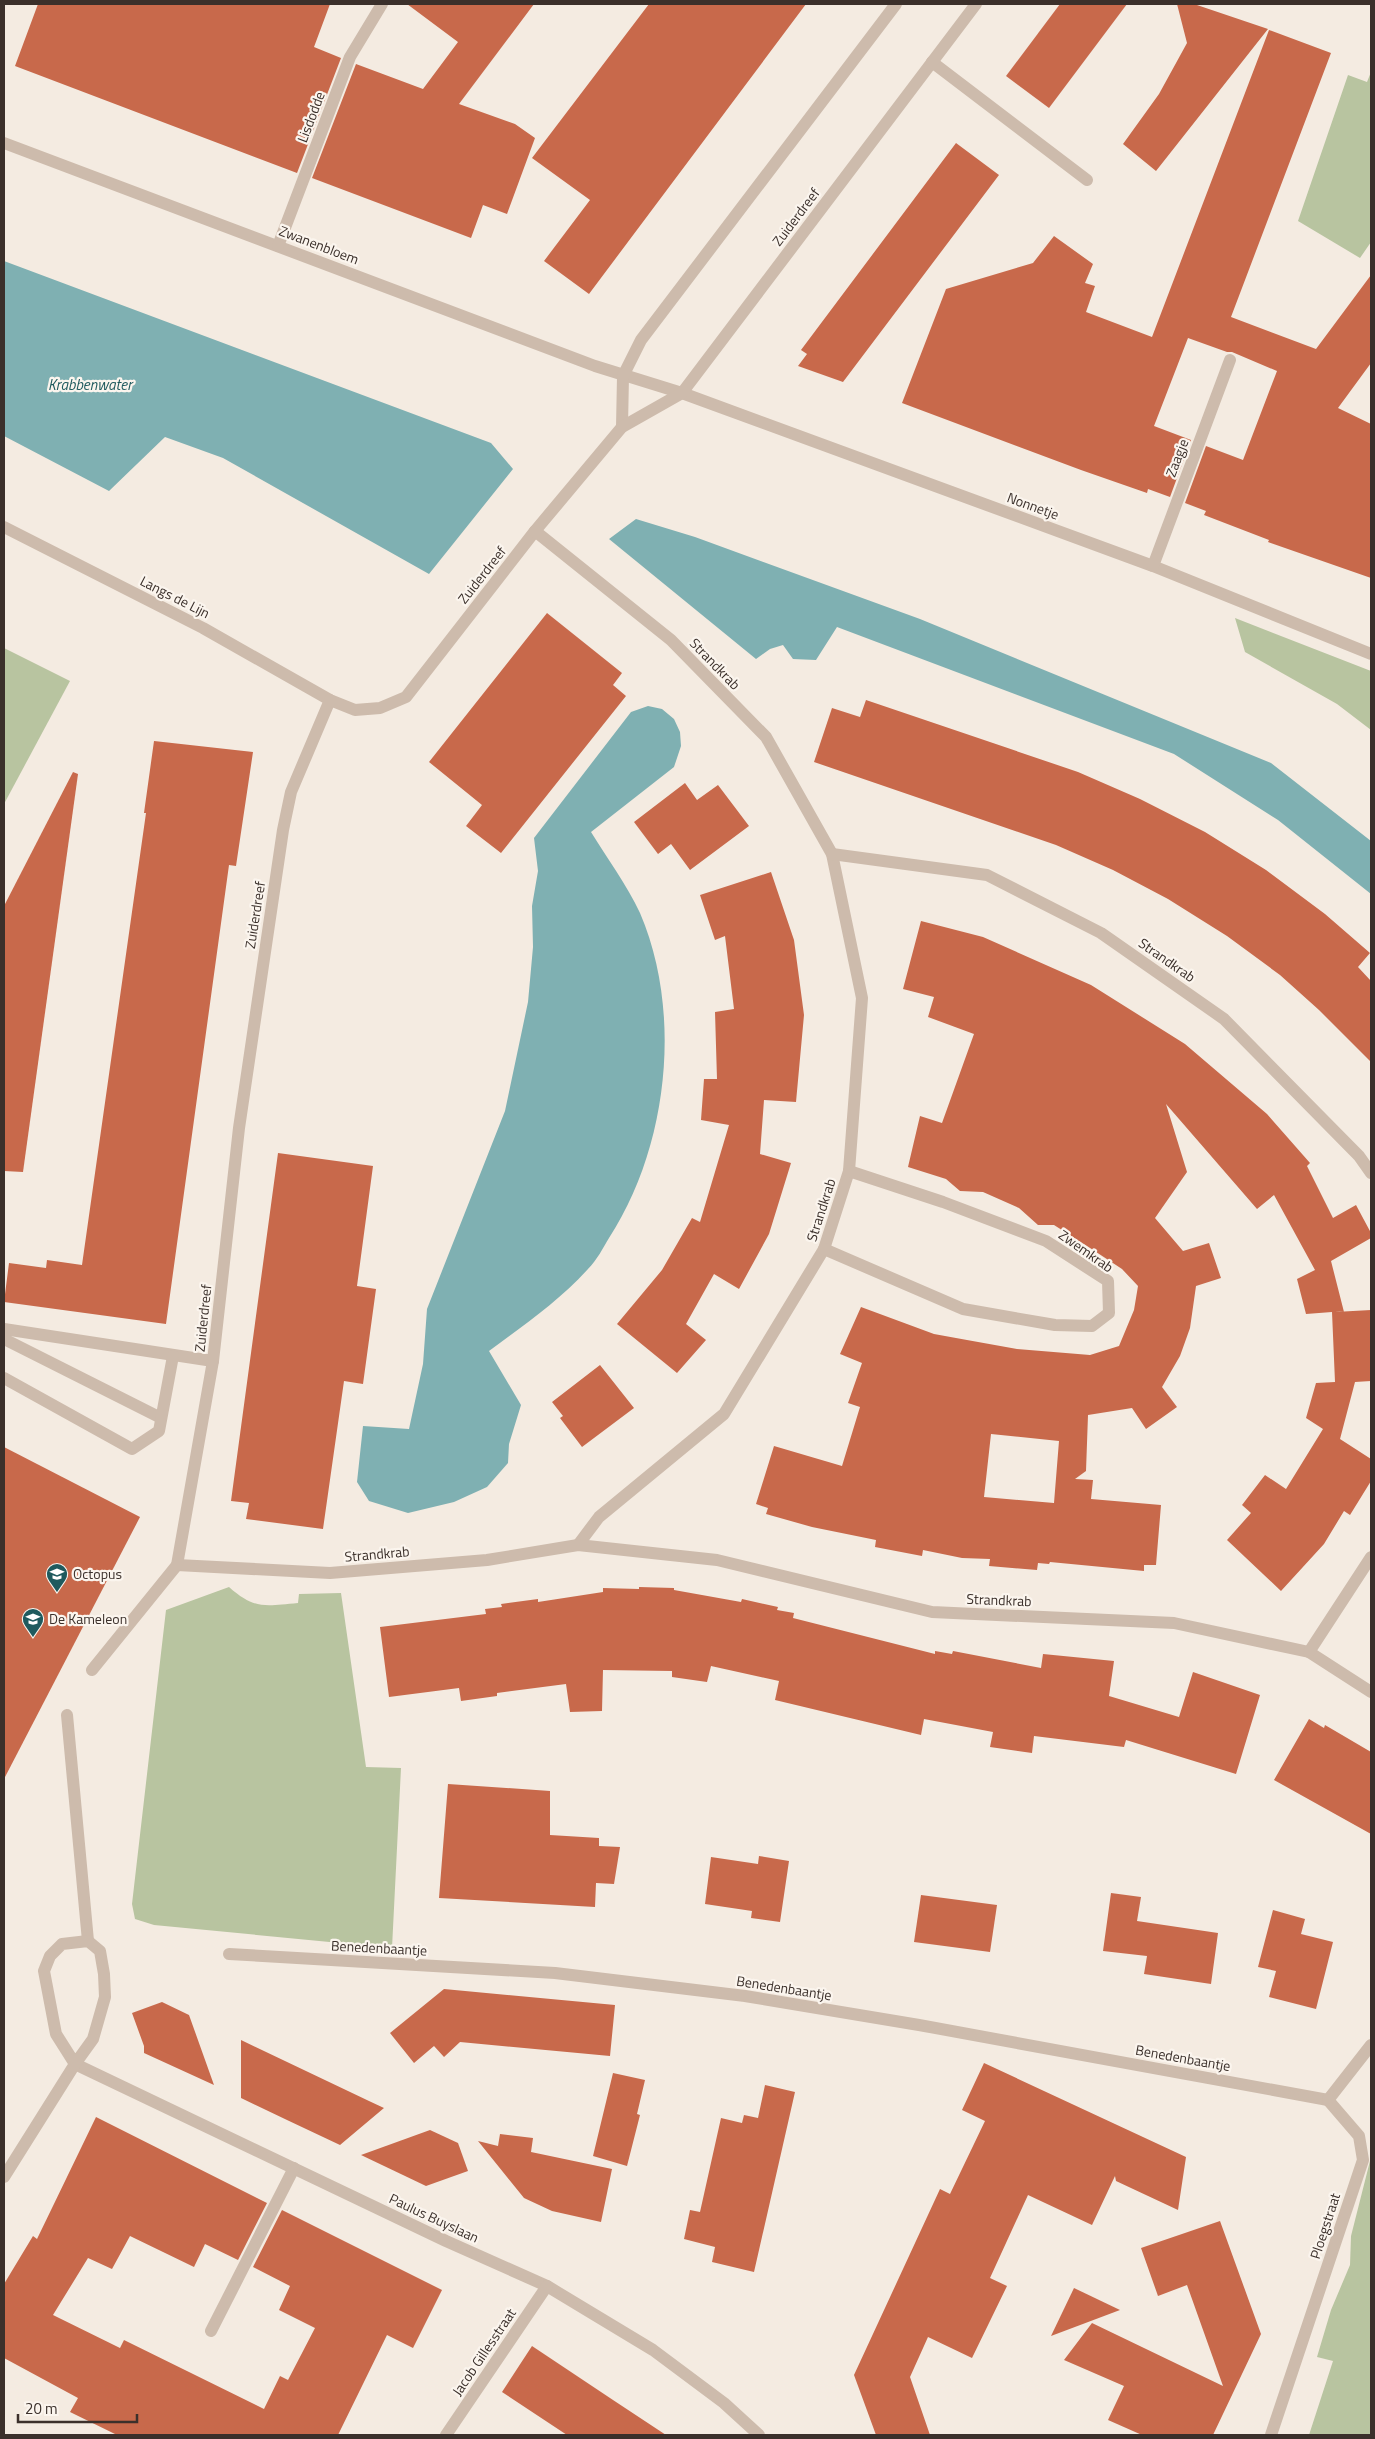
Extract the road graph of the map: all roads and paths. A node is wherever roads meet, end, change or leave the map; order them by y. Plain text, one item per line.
1 (382, 4) edge
2 (896, 4) edge
3 (976, 4) edge
4 (932, 62) junction
5 (4, 143) edge
6 (1087, 180) dead end
7 (278, 246) junction
8 (1230, 360) dead end
9 (623, 376) junction
10 (682, 393) junction
11 (622, 427) junction
12 (4, 527) edge
13 (535, 531) junction
14 (1154, 566) junction
15 (1371, 654) edge
16 (330, 700) junction
17 (832, 854) junction
18 (849, 1171) junction
19 (1371, 1173) edge
20 (824, 1249) junction
21 (4, 1329) edge
22 (4, 1339) edge
23 (173, 1356) junction
24 (213, 1361) junction
25 (4, 1378) edge
26 (162, 1418) junction
27 (578, 1545) junction
28 (1371, 1557) edge
29 (177, 1565) junction
30 (1309, 1652) junction
31 (92, 1670) dead end
32 (1371, 1692) edge
33 (67, 1715) dead end
34 (88, 1942) junction
35 (228, 1954) dead end
36 (1371, 2045) edge
37 (75, 2064) junction
38 (1328, 2100) junction
39 (294, 2168) junction
40 (4, 2177) edge
41 (546, 2286) junction
42 (210, 2331) dead end
43 (446, 2435) edge
44 (757, 2435) edge
45 (1271, 2435) edge

1 - 7 street, Lisdodde
2 - 9 street
3 - 4 street, Zuiderdreef
4 - 6 street
4 - 10 street, Zuiderdreef
5 - 7 street, Zwanenbloem
7 - 9 street, Zwanenbloem
8 - 14 street, Zaagje
9 - 10 street, Zwanenbloem
9 - 11 street
10 - 11 street, Zuiderdreef
10 - 14 street, Nonnetje
11 - 13 street, Zuiderdreef
12 - 16 street, Langs de Lijn
13 - 16 street, Zuiderdreef
13 - 17 street, Strandkrab
14 - 15 street, Nonnetje
16 - 24 street, Zuiderdreef
17 - 18 street, Strandkrab
17 - 19 street, Strandkrab
18 - 20 street, Strandkrab
18 - 20 street, Zwemkrab
20 - 27 street, Strandkrab
21 - 23 street
22 - 26 street
23 - 24 street
23 - 26 street
24 - 29 street, Zuiderdreef
25 - 26 street
27 - 29 street, Strandkrab
27 - 30 street, Strandkrab
28 - 30 street
29 - 31 street
30 - 32 street
33 - 34 street
34 - 37 street
34 - 37 street
35 - 38 street, Benedenbaantje
36 - 38 street
37 - 39 street, Paulus Buyslaan
37 - 40 street
38 - 45 street, Ploegstraat
39 - 41 street, Paulus Buyslaan
39 - 42 street
41 - 43 street, Jacob Gillesstraat
41 - 44 street, Paulus Buyslaan

